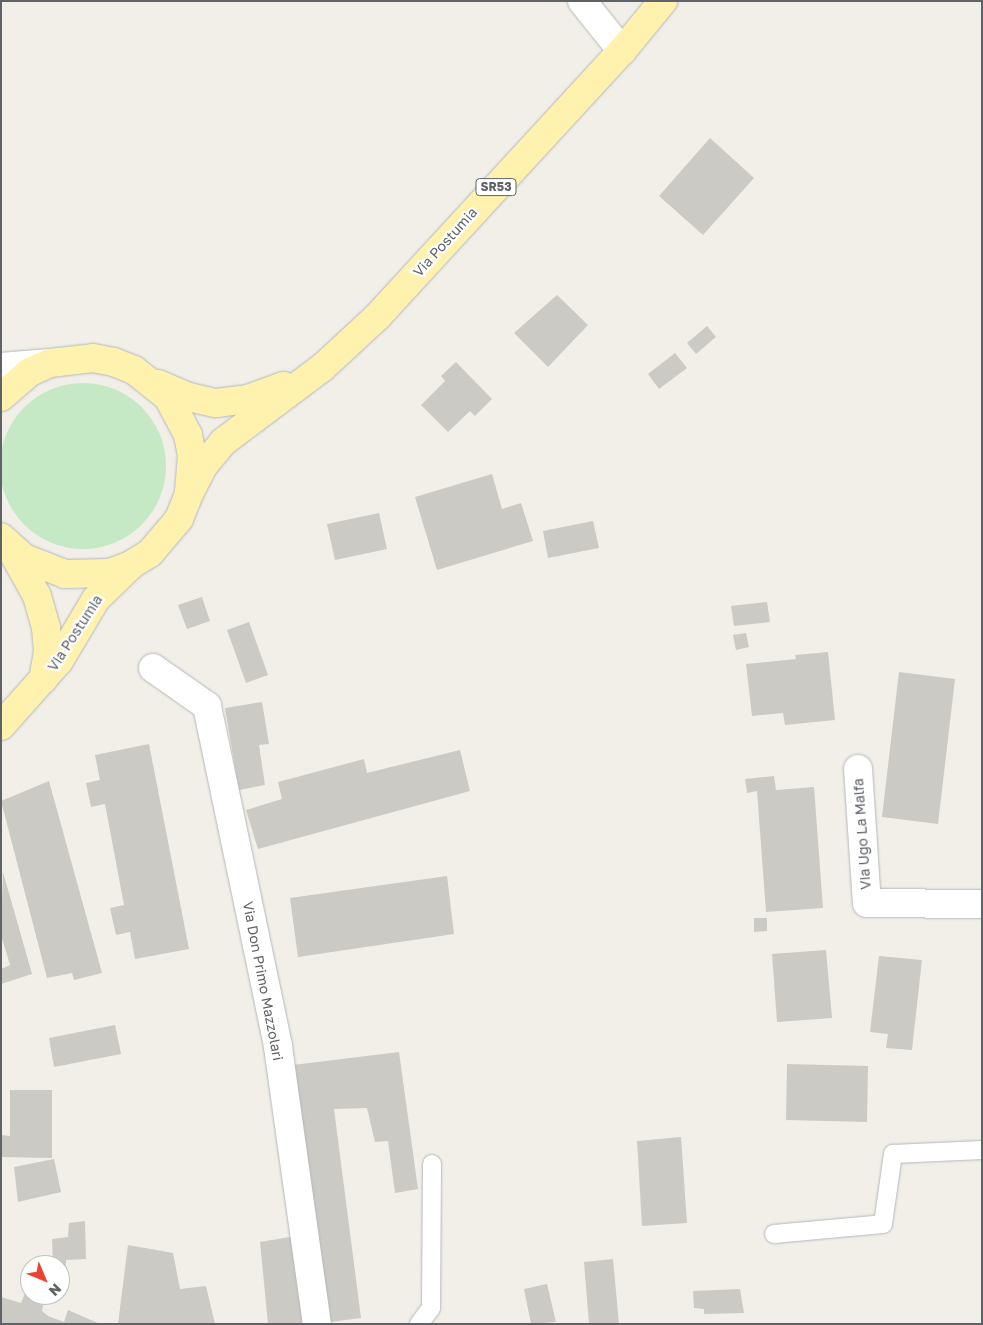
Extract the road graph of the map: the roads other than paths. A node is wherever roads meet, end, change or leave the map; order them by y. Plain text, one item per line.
1 (582, 1) edge
2 (663, 1) edge
3 (622, 51) junction
4 (50, 364) junction
5 (1, 367) edge
6 (323, 367) junction
7 (152, 382) junction
8 (1, 397) edge
9 (189, 494) junction
10 (4, 540) edge
11 (131, 565) junction
12 (153, 668) dead end
13 (42, 682) junction
14 (1, 726) edge
15 (858, 769) dead end
16 (982, 904) edge
17 (982, 1150) edge
18 (432, 1164) dead end
19 (774, 1234) dead end
20 (316, 1324) edge
21 (419, 1324) edge

1 - 3 street
2 - 3 main road, Via Postumia / SR53
3 - 6 main road, Via Postumia / SR53
4 - 5 street
4 - 7 main road
4 - 8 main road
6 - 7 main road, Via Postumia
6 - 9 main road, Via Postumia
7 - 9 main road
9 - 11 main road
10 - 11 main road
10 - 13 main road, Via Postumia
11 - 13 main road, Via Postumia
12 - 20 street, Via Don Primo Mazzolari
13 - 14 main road, Via Postumia
15 - 16 street, Via Ugo La Malfa
17 - 19 lane
18 - 21 lane

